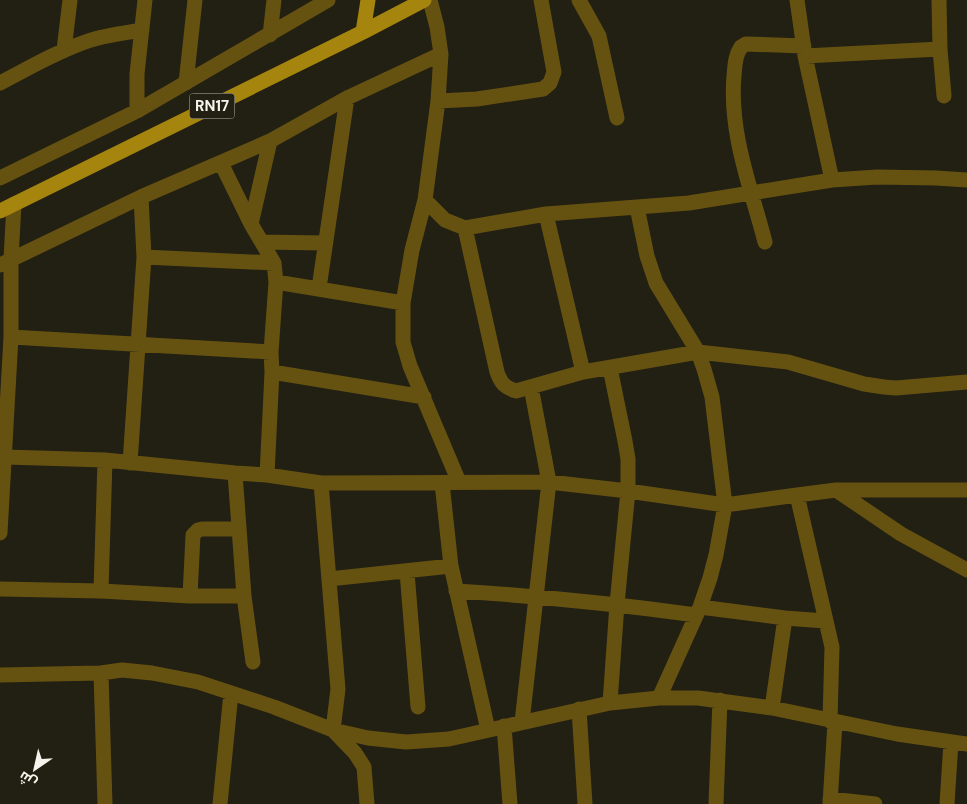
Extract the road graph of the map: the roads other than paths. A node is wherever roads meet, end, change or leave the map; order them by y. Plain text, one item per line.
1 (70, 0) edge
2 (145, 0) edge
3 (195, 0) edge
4 (274, 0) edge
5 (328, 0) edge
6 (368, 0) edge
7 (424, 0) edge
8 (430, 0) edge
9 (541, 0) edge
10 (579, 0) edge
11 (797, 0) edge
12 (939, 0) edge
13 (142, 30) junction
14 (363, 32) junction
15 (270, 34) junction
16 (940, 49) junction
17 (64, 50) junction
18 (805, 51) junction
19 (441, 54) junction
20 (0, 83) edge
21 (186, 83) junction
22 (944, 96) dead end
23 (348, 98) junction
24 (438, 101) junction
25 (137, 110) junction
26 (617, 118) dead end
27 (270, 140) junction
28 (221, 163) junction
29 (0, 178) edge
30 (832, 180) junction
31 (967, 180) edge
32 (752, 192) junction
33 (141, 197) junction
34 (425, 200) junction
35 (7, 207) edge
36 (637, 207) junction
37 (546, 214) junction
38 (251, 224) junction
39 (465, 228) junction
40 (262, 242) junction
41 (765, 242) dead end
42 (325, 243) junction
43 (144, 258) junction
44 (5, 262) edge
45 (274, 263) junction
46 (276, 282) junction
47 (319, 288) junction
48 (403, 302) junction
49 (11, 337) junction
50 (137, 344) junction
51 (271, 352) junction
52 (698, 352) junction
53 (4, 368) edge
54 (610, 368) junction
55 (272, 372) junction
56 (583, 372) junction
57 (967, 382) edge
58 (531, 387) junction
59 (424, 397) junction
60 (5, 457) junction
61 (105, 460) junction
62 (130, 463) junction
63 (235, 474) junction
64 (267, 475) junction
65 (442, 482) junction
66 (459, 482) junction
67 (549, 482) junction
68 (320, 483) junction
69 (836, 490) junction
70 (967, 490) edge
71 (628, 491) junction
72 (797, 495) junction
73 (726, 506) junction
74 (240, 529) junction
75 (0, 533) edge
76 (451, 566) junction
77 (967, 570) edge
78 (407, 572) junction
79 (329, 579) junction
80 (0, 589) edge
81 (101, 591) junction
82 (456, 591) junction
83 (190, 596) junction
84 (244, 596) junction
85 (536, 596) junction
86 (617, 604) junction
87 (698, 611) junction
88 (785, 618) junction
89 (825, 621) junction
90 (253, 662) dead end
91 (101, 672) junction
92 (0, 675) edge
93 (231, 693) junction
94 (659, 698) junction
95 (720, 700) junction
96 (610, 703) junction
97 (418, 707) dead end
98 (772, 708) junction
99 (580, 709) junction
100 (832, 721) junction
101 (522, 722) junction
102 (504, 726) junction
103 (333, 730) junction
104 (488, 730) junction
105 (951, 742) junction
106 (967, 744) edge
107 (830, 801) edge
108 (105, 804) edge
109 (220, 804) edge
110 (367, 804) edge
111 (510, 804) edge
112 (585, 804) edge
113 (716, 804) edge
114 (875, 804) edge
115 (947, 804) edge

1 - 17 street
2 - 13 street
3 - 21 street
4 - 15 street
5 - 15 street
6 - 14 main road
7 - 14 main road, RN17
8 - 19 street
9 - 24 street
10 - 26 street
11 - 18 street
12 - 16 street
13 - 17 street
13 - 25 street
14 - 35 main road, RN17
15 - 21 street
16 - 18 street
16 - 22 street
17 - 20 street
18 - 30 street
18 - 32 street
19 - 23 street
19 - 24 street
21 - 25 street
23 - 27 street
23 - 42 street
24 - 34 street
25 - 29 street
27 - 28 street
27 - 38 street
28 - 33 street
28 - 38 street
30 - 31 street
30 - 32 street
32 - 36 street
32 - 41 street
33 - 43 street
33 - 44 street
34 - 39 street
34 - 48 street
35 - 44 street
36 - 37 street
36 - 52 street
37 - 39 street
37 - 56 street
38 - 40 street
39 - 58 street
40 - 42 street
40 - 45 street
42 - 47 street
43 - 45 street
43 - 50 street
44 - 49 street
45 - 46 street
46 - 47 street
46 - 51 street
47 - 48 street
48 - 59 street
49 - 50 street
49 - 53 street
50 - 51 street
50 - 62 street
51 - 55 street
52 - 54 street
52 - 57 street
52 - 73 street
53 - 60 street
54 - 56 street
54 - 71 street
55 - 59 street
55 - 64 street
56 - 58 street
58 - 67 street
59 - 66 street
60 - 61 street
60 - 75 street
61 - 62 street
61 - 81 street
62 - 63 street
63 - 64 street
63 - 74 street
64 - 68 street
65 - 66 street
65 - 68 street
65 - 76 street
66 - 67 street
67 - 71 street
67 - 85 street
68 - 79 street
69 - 70 street
69 - 72 street
69 - 77 street
71 - 73 street
71 - 86 street
72 - 73 street
72 - 89 street
73 - 87 street
74 - 83 street
74 - 84 street
76 - 78 street
76 - 82 street
78 - 79 street
78 - 97 street
79 - 103 street
80 - 81 street
81 - 83 street
82 - 85 street
82 - 104 street
83 - 84 street
84 - 90 street
85 - 86 street
85 - 101 street
86 - 87 street
86 - 96 street
87 - 88 street
87 - 94 street
88 - 89 street
88 - 98 street
89 - 100 street
91 - 92 street
91 - 93 street
91 - 108 street
93 - 103 street
93 - 109 street
94 - 95 street
94 - 96 street
95 - 98 street
95 - 113 street
96 - 99 street
98 - 100 street
99 - 101 street
99 - 112 street
100 - 105 street
100 - 107 street
101 - 102 street
102 - 104 street
102 - 111 street
103 - 104 street
103 - 110 street
105 - 106 street
105 - 115 street
107 - 114 street

